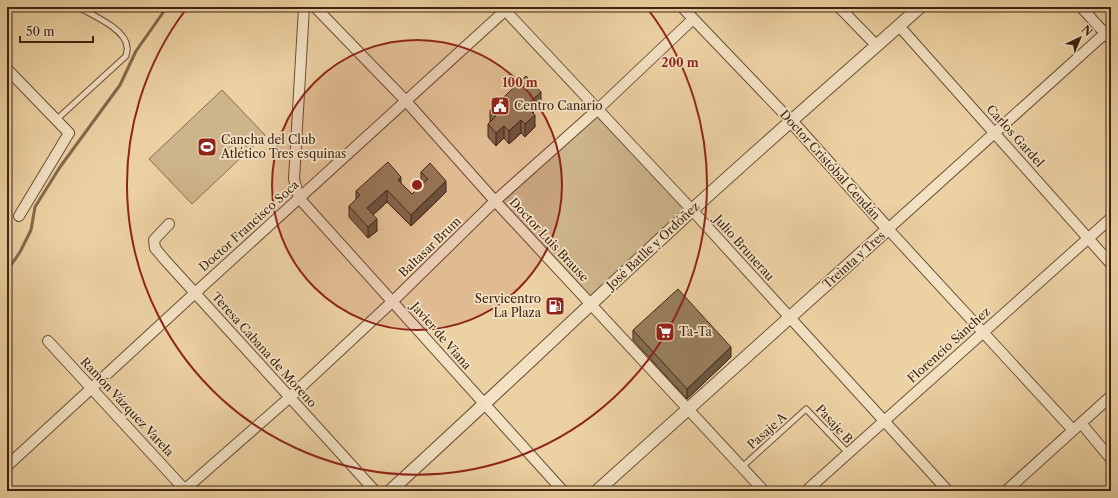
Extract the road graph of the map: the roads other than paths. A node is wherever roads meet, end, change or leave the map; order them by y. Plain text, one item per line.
1 (78, 7) edge
2 (304, 7) edge
3 (315, 7) edge
4 (682, 7) edge
5 (839, 7) edge
6 (920, 7) edge
7 (1081, 7) edge
8 (505, 8) edge
9 (693, 19) junction
10 (899, 26) junction
11 (1109, 34) edge
12 (877, 46) junction
13 (7, 69) edge
14 (405, 100) junction
15 (598, 110) junction
16 (56, 120) junction
17 (790, 121) junction
18 (995, 133) junction
19 (299, 198) junction
20 (495, 202) junction
21 (692, 210) junction
22 (19, 216) dead end
23 (1111, 218) edge
24 (169, 224) dead end
25 (888, 229) junction
26 (1088, 238) junction
27 (1111, 264) edge
28 (195, 293) junction
29 (393, 301) junction
30 (590, 304) junction
31 (790, 318) junction
32 (983, 332) junction
33 (48, 341) dead end
34 (92, 388) junction
35 (1111, 396) edge
36 (289, 398) junction
37 (484, 405) junction
38 (688, 409) junction
39 (806, 409) joint
40 (884, 421) junction
41 (1081, 423) junction
42 (1073, 430) junction
43 (848, 453) junction
44 (1111, 459) edge
45 (7, 466) edge
46 (742, 467) junction
47 (184, 491) edge
48 (375, 491) edge
49 (390, 491) edge
50 (563, 491) edge
51 (597, 491) edge
52 (764, 491) edge
53 (806, 491) edge
54 (948, 491) edge
55 (1006, 491) edge

1 - 16 lane
2 - 19 street
3 - 14 street, Doctor Luis Brause
4 - 9 street, Doctor Cristóbal Cendán
5 - 12 street
6 - 10 street, José Batlle y Ordóñez
7 - 11 street
8 - 14 street, Doctor Francisco Soca
8 - 15 street, Julio Brunerau
9 - 15 street, Baltasar Brum
9 - 17 street, Doctor Cristóbal Cendán
10 - 12 street, José Batlle y Ordóñez
10 - 18 street, Carlos Gardel
11 - 18 street, Treinta y Tres
12 - 17 street, José Batlle y Ordóñez
13 - 16 street
14 - 19 street, Doctor Francisco Soca
14 - 20 street, Doctor Luis Brause
15 - 20 street, Baltasar Brum
15 - 21 street, Julio Brunerau
16 - 22 street
17 - 21 street, José Batlle y Ordóñez
17 - 25 street, Doctor Cristóbal Cendán
18 - 25 street, Treinta y Tres
18 - 26 street, Carlos Gardel
19 - 28 street, Doctor Francisco Soca
19 - 29 street, Javier de Viana
20 - 29 street, Baltasar Brum
20 - 30 street, Doctor Luis Brause
21 - 30 street, José Batlle y Ordóñez
21 - 31 street, Julio Brunerau
23 - 26 street, Florencio Sánchez
24 - 28 street, Teresa Cabana de Moreno
25 - 31 street, Treinta y Tres
25 - 32 street, Doctor Cristóbal Cendán
26 - 27 street, Carlos Gardel
26 - 32 street, Florencio Sánchez
28 - 34 street, Doctor Francisco Soca
28 - 36 street, Teresa Cabana de Moreno
29 - 36 street, Baltasar Brum
29 - 37 street, Javier de Viana
30 - 37 street, José Batlle y Ordóñez
30 - 38 street, Doctor Luis Brause
31 - 38 street, Treinta y Tres
31 - 40 street, Julio Brunerau
32 - 40 street, Florencio Sánchez
32 - 42 street, Doctor Cristóbal Cendán
33 - 34 street, Ramón Vázquez Varela
34 - 45 street, Doctor Francisco Soca
34 - 47 street, Ramón Vázquez Varela
35 - 41 street
36 - 47 street, Baltasar Brum
36 - 48 street, Teresa Cabana de Moreno
37 - 49 street, José Batlle y Ordóñez
37 - 50 street, Javier de Viana
38 - 46 street, Doctor Luis Brause
38 - 51 street, Treinta y Tres
39 - 43 lane, Pasaje B
39 - 46 lane, Pasaje A
40 - 43 street, Florencio Sánchez
40 - 54 street, Julio Brunerau
41 - 42 street
41 - 44 street
42 - 55 street
43 - 53 street, Florencio Sánchez
46 - 52 street, Doctor Luis Brause

